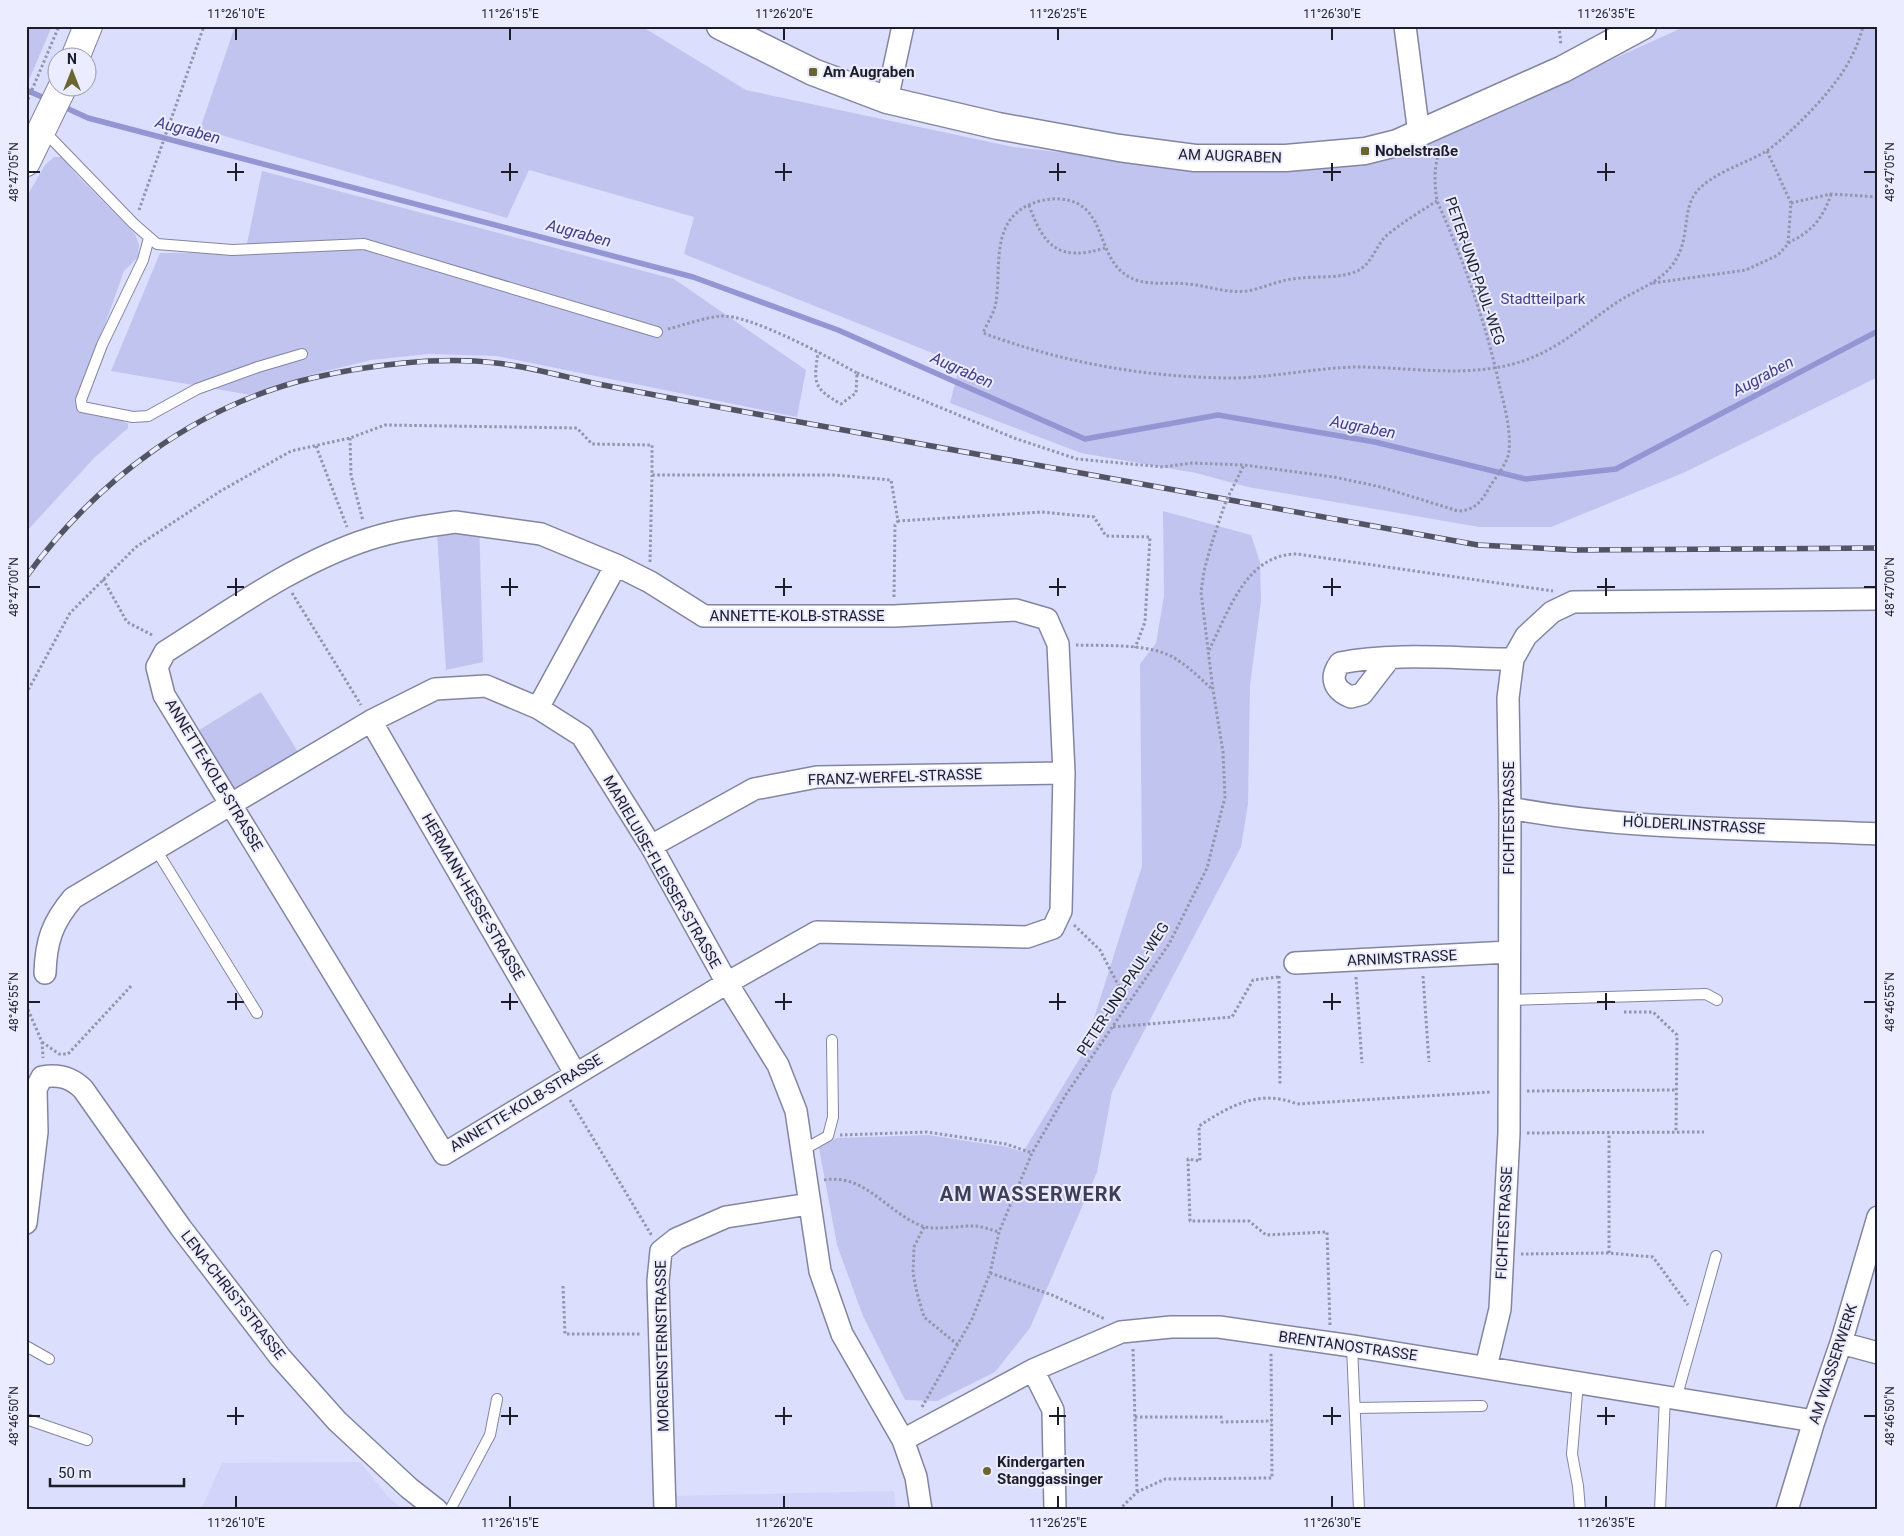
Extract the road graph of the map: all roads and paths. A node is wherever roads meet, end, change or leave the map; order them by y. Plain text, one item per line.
1 (59, 26) edge
2 (88, 26) edge
3 (204, 26) edge
4 (720, 26) edge
5 (903, 26) edge
6 (1405, 26) edge
7 (1643, 26) edge
8 (1863, 26) edge
9 (56, 48) edge
10 (79, 48) edge
11 (48, 87) edge
12 (48, 87) edge
13 (888, 100) junction
14 (36, 114) edge
15 (1430, 130) junction
16 (1767, 151) junction
17 (26, 162) edge
18 (1831, 194) junction
19 (1878, 198) edge
20 (1437, 200) junction
21 (1791, 203) junction
22 (1029, 205) junction
23 (134, 224) junction
24 (149, 238) junction
25 (1788, 244) junction
26 (1105, 248) junction
27 (1652, 284) junction
28 (657, 332) joint
29 (818, 352) junction
30 (302, 354) dead end
31 (1496, 368) junction
32 (857, 373) junction
33 (350, 438) junction
34 (316, 446) junction
35 (1244, 465) junction
36 (652, 475) junction
37 (898, 521) junction
38 (362, 541) junction
39 (616, 565) junction
40 (283, 578) junction
41 (104, 580) junction
42 (650, 582) junction
43 (1878, 599) edge
44 (1573, 602) junction
45 (894, 616) junction
46 (1058, 644) junction
47 (1135, 648) junction
48 (1209, 650) junction
49 (165, 652) junction
50 (1389, 659) dead end
51 (1513, 659) junction
52 (1213, 690) junction
53 (26, 694) edge
54 (538, 708) junction
55 (371, 721) junction
56 (1064, 773) junction
57 (231, 803) junction
58 (1510, 808) junction
59 (1878, 834) edge
60 (651, 846) junction
61 (155, 848) junction
62 (1061, 912) junction
63 (1509, 952) junction
64 (1422, 958) junction
65 (1355, 961) junction
66 (1295, 963) joint
67 (45, 973) dead end
68 (1278, 977) junction
69 (727, 983) junction
70 (132, 985) dead end
71 (1508, 1000) junction
72 (1717, 1000) dead end
73 (26, 1004) edge
74 (1128, 1004) junction
75 (1614, 1012) dead end
76 (257, 1013) dead end
77 (1113, 1027) junction
78 (832, 1040) dead end
79 (42, 1042) junction
80 (1429, 1062) dead end
81 (1362, 1063) dead end
82 (45, 1077) junction
83 (567, 1078) junction
84 (1280, 1085) dead end
85 (1676, 1090) junction
86 (1509, 1091) junction
87 (31, 1132) edge
88 (1676, 1132) junction
89 (1704, 1132) dead end
90 (1509, 1133) junction
91 (1610, 1133) junction
92 (828, 1136) junction
93 (803, 1150) junction
94 (1032, 1153) junction
95 (808, 1194) junction
96 (1878, 1217) edge
97 (26, 1224) edge
98 (924, 1226) junction
99 (998, 1232) junction
100 (661, 1251) junction
101 (1609, 1253) junction
102 (1503, 1254) junction
103 (1716, 1256) dead end
104 (990, 1273) junction
105 (563, 1286) dead end
106 (1698, 1318) junction
107 (1127, 1331) junction
108 (661, 1334) junction
109 (1271, 1335) junction
110 (1331, 1343) junction
111 (1842, 1343) junction
112 (958, 1345) junction
113 (26, 1346) edge
114 (1352, 1346) junction
115 (1878, 1353) edge
116 (49, 1359) dead end
117 (1486, 1366) junction
118 (1033, 1370) junction
119 (1578, 1382) junction
120 (1670, 1398) junction
121 (497, 1399) dead end
122 (1482, 1406) dead end
123 (1355, 1408) junction
124 (1135, 1417) junction
125 (26, 1419) edge
126 (1272, 1421) junction
127 (1814, 1421) junction
128 (87, 1440) dead end
129 (903, 1440) junction
130 (1137, 1492) junction
131 (437, 1510) edge
132 (450, 1510) edge
133 (665, 1510) edge
134 (921, 1510) edge
135 (1055, 1510) edge
136 (1119, 1510) edge
137 (1359, 1510) edge
138 (1580, 1510) edge
139 (1660, 1510) edge
140 (1787, 1510) edge

1 - 9 path
2 - 10 main road
3 - 23 path
4 - 13 street, AM AUGRABEN
5 - 13 street
6 - 15 street
7 - 15 street, AM AUGRABEN
8 - 16 path
11 - 14 main road
12 - 14 path
13 - 15 street, AM AUGRABEN
14 - 17 main road
14 - 23 lane
15 - 20 path, PETER-UND-PAUL-WEG
16 - 21 path
16 - 27 path
18 - 19 path
18 - 21 path
18 - 25 path
20 - 26 path
20 - 31 path, PETER-UND-PAUL-WEG
21 - 25 path
22 - 26 path
22 - 26 path
22 - 31 path
23 - 24 lane
24 - 28 lane
24 - 30 lane
25 - 27 path
27 - 31 path
28 - 29 path, PETER-UND-PAUL-WEG
29 - 32 path, PETER-UND-PAUL-WEG
29 - 32 path
31 - 35 path, PETER-UND-PAUL-WEG
32 - 35 path, PETER-UND-PAUL-WEG
33 - 34 path
33 - 36 path
33 - 38 path
34 - 38 path
34 - 41 path
35 - 48 path, PETER-UND-PAUL-WEG, bridge
36 - 37 path
36 - 42 path
37 - 45 path
37 - 47 path
38 - 39 street, ANNETTE-KOLB-STRASSE
38 - 40 street, ANNETTE-KOLB-STRASSE
39 - 42 street, ANNETTE-KOLB-STRASSE
39 - 54 street
40 - 49 street, ANNETTE-KOLB-STRASSE
40 - 55 path
41 - 49 path
41 - 53 path
42 - 45 street, ANNETTE-KOLB-STRASSE
43 - 44 street, FICHTESTRASSE
44 - 48 path
44 - 51 street, FICHTESTRASSE
45 - 46 street, ANNETTE-KOLB-STRASSE
46 - 47 path
46 - 56 street, ANNETTE-KOLB-STRASSE
47 - 52 path
48 - 52 path, PETER-UND-PAUL-WEG
49 - 57 street, ANNETTE-KOLB-STRASSE
50 - 51 street
51 - 58 street, FICHTESTRASSE
52 - 74 path, PETER-UND-PAUL-WEG
54 - 55 street, MARIELUISE-FLEISSER-STRASSE
54 - 60 street, MARIELUISE-FLEISSER-STRASSE
55 - 57 street, MARIELUISE-FLEISSER-STRASSE
55 - 83 street, HERMANN-HESSE-STRASSE
56 - 60 street, FRANZ-WERFEL-STRASSE
56 - 62 street, ANNETTE-KOLB-STRASSE
57 - 61 street, MARIELUISE-FLEISSER-STRASSE
57 - 83 street, ANNETTE-KOLB-STRASSE
58 - 59 street, HÖLDERLINSTRASSE
58 - 63 street, FICHTESTRASSE
60 - 69 street, MARIELUISE-FLEISSER-STRASSE
61 - 67 street, MARIELUISE-FLEISSER-STRASSE
61 - 76 lane
62 - 69 street, ANNETTE-KOLB-STRASSE
62 - 74 path
63 - 64 street, ARNIMSTRASSE
63 - 71 street, FICHTESTRASSE
64 - 65 street, ARNIMSTRASSE
64 - 80 path
65 - 66 street, ARNIMSTRASSE
65 - 81 path
66 - 68 path
68 - 77 path
68 - 84 path
69 - 83 street, ANNETTE-KOLB-STRASSE
69 - 93 street, MARIELUISE-FLEISSER-STRASSE
70 - 79 path
71 - 72 lane
71 - 86 street, FICHTESTRASSE
73 - 79 path
74 - 77 path, PETER-UND-PAUL-WEG
75 - 85 path
77 - 94 path, PETER-UND-PAUL-WEG
78 - 92 lane
79 - 82 path
82 - 87 street
82 - 131 street, LENA-CHRIST-STRASSE
83 - 100 path
85 - 86 path
85 - 88 path
86 - 90 street, FICHTESTRASSE
86 - 110 path
87 - 97 street
88 - 89 path
88 - 91 path
90 - 91 path
90 - 102 street, FICHTESTRASSE
91 - 101 path
92 - 93 lane
92 - 94 path
93 - 95 street, MARIELUISE-FLEISSER-STRASSE
94 - 99 path, PETER-UND-PAUL-WEG
95 - 98 path
95 - 100 street, MORGENSTERNSTRASSE
95 - 129 street, MARIELUISE-FLEISSER-STRASSE
96 - 111 street, AM WASSERWERK
98 - 99 path
98 - 112 path
99 - 104 path, PETER-UND-PAUL-WEG
100 - 108 street, MORGENSTERNSTRASSE
101 - 102 path
101 - 106 path
102 - 117 street, FICHTESTRASSE
103 - 106 lane
104 - 107 path
104 - 112 path, PETER-UND-PAUL-WEG
105 - 108 path
106 - 120 lane
107 - 109 street, BRENTANOSTRASSE
107 - 118 street, BRENTANOSTRASSE
107 - 124 path
108 - 133 street, MORGENSTERNSTRASSE
109 - 110 street, BRENTANOSTRASSE
109 - 126 path
110 - 114 street, BRENTANOSTRASSE
111 - 115 street
111 - 127 street, AM WASSERWERK
112 - 129 path, PETER-UND-PAUL-WEG
113 - 116 lane
114 - 117 street, BRENTANOSTRASSE
114 - 123 lane
117 - 119 street, BRENTANOSTRASSE
118 - 129 street, BRENTANOSTRASSE
118 - 135 street
119 - 120 street, BRENTANOSTRASSE
119 - 138 lane
120 - 127 street, BRENTANOSTRASSE
120 - 139 lane
121 - 132 lane
122 - 123 lane
123 - 137 lane
124 - 126 path
124 - 130 path
125 - 128 lane
126 - 130 path
127 - 140 street, AM WASSERWERK
129 - 134 street, MARIELUISE-FLEISSER-STRASSE
130 - 136 path

